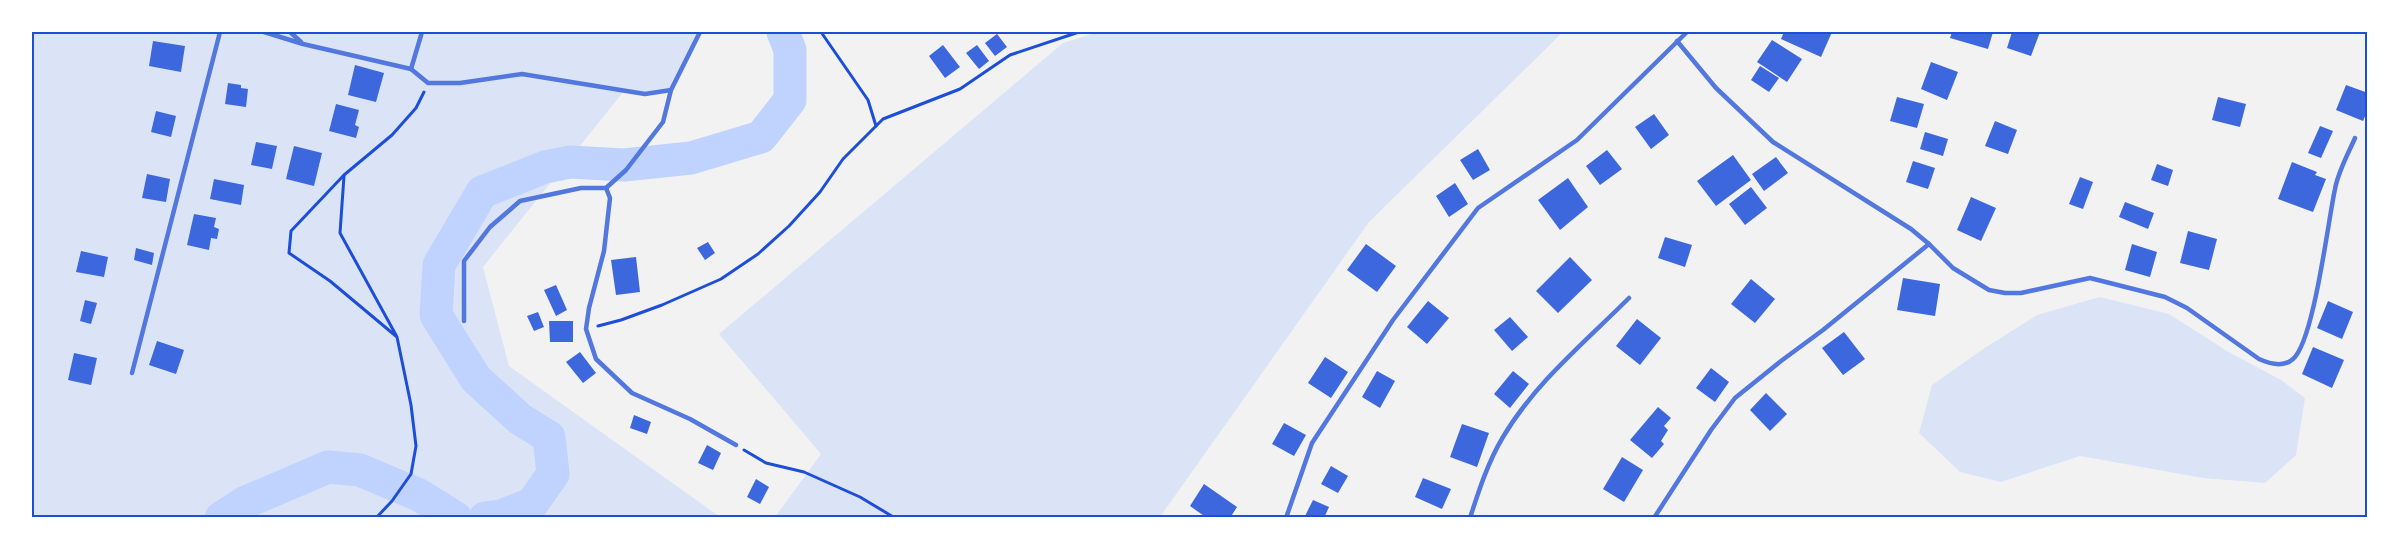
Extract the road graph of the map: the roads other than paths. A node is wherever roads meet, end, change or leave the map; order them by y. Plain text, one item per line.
1 (220, 32) edge
2 (264, 32) edge
3 (290, 32) edge
4 (422, 32) edge
5 (700, 32) edge
6 (1686, 32) edge
7 (1677, 41) junction
8 (303, 44) junction
9 (411, 69) junction
10 (671, 90) junction
11 (2355, 138) dead end
12 (606, 188) junction
13 (1929, 244) junction
14 (1629, 298) dead end
15 (464, 321) dead end
16 (132, 373) dead end
17 (736, 445) road end
18 (1286, 518) edge
19 (1470, 518) edge
20 (1654, 518) edge

1 - 16 lane
2 - 8 lane
3 - 8 lane
4 - 9 lane
5 - 10 lane
6 - 7 lane
7 - 13 lane
7 - 18 lane
8 - 9 lane
9 - 10 lane
10 - 12 lane
11 - 13 lane
12 - 15 lane
12 - 17 lane
13 - 20 lane
14 - 19 lane

